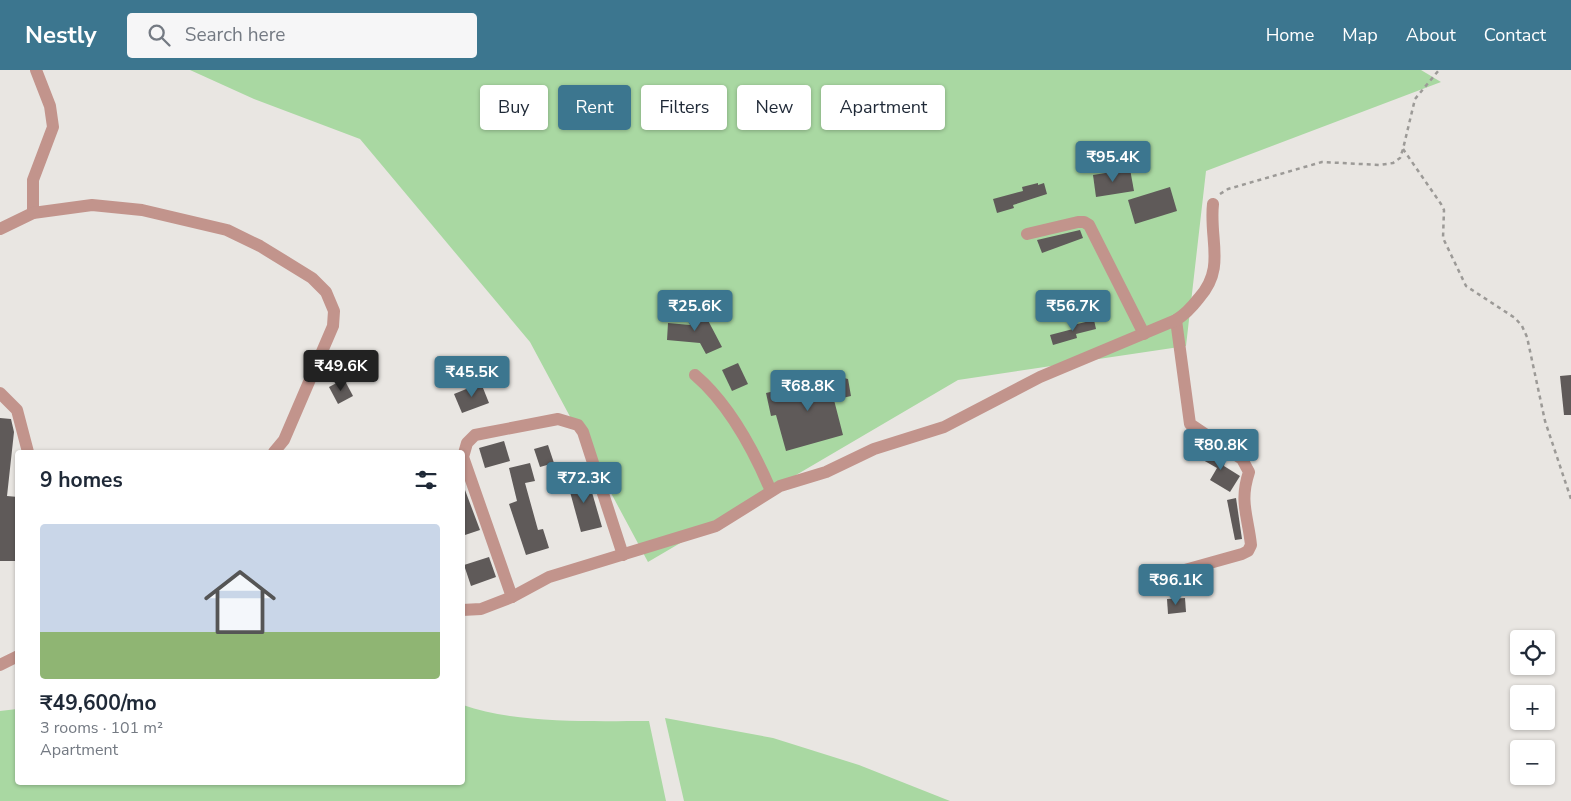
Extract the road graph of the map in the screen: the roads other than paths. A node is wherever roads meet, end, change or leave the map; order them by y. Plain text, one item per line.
1 (36, 70) edge
2 (1213, 204) road end
3 (33, 213) junction
4 (0, 229) edge
5 (1027, 234) dead end
6 (1176, 320) junction
7 (1144, 334) junction
8 (695, 376) dead end
9 (0, 393) edge
10 (27, 450) edge
11 (276, 450) edge
12 (465, 450) edge
13 (465, 463) edge
14 (771, 491) junction
15 (623, 555) junction
16 (1149, 580) dead end
17 (512, 597) junction
18 (465, 610) edge
19 (15, 658) edge
20 (0, 665) edge

1 - 3 street
2 - 6 street
3 - 4 street
3 - 11 street
5 - 7 street
6 - 7 street
6 - 16 street
7 - 14 street
8 - 14 street
9 - 10 street
12 - 15 street
13 - 17 street
14 - 15 street
15 - 17 street
17 - 18 street
19 - 20 street

